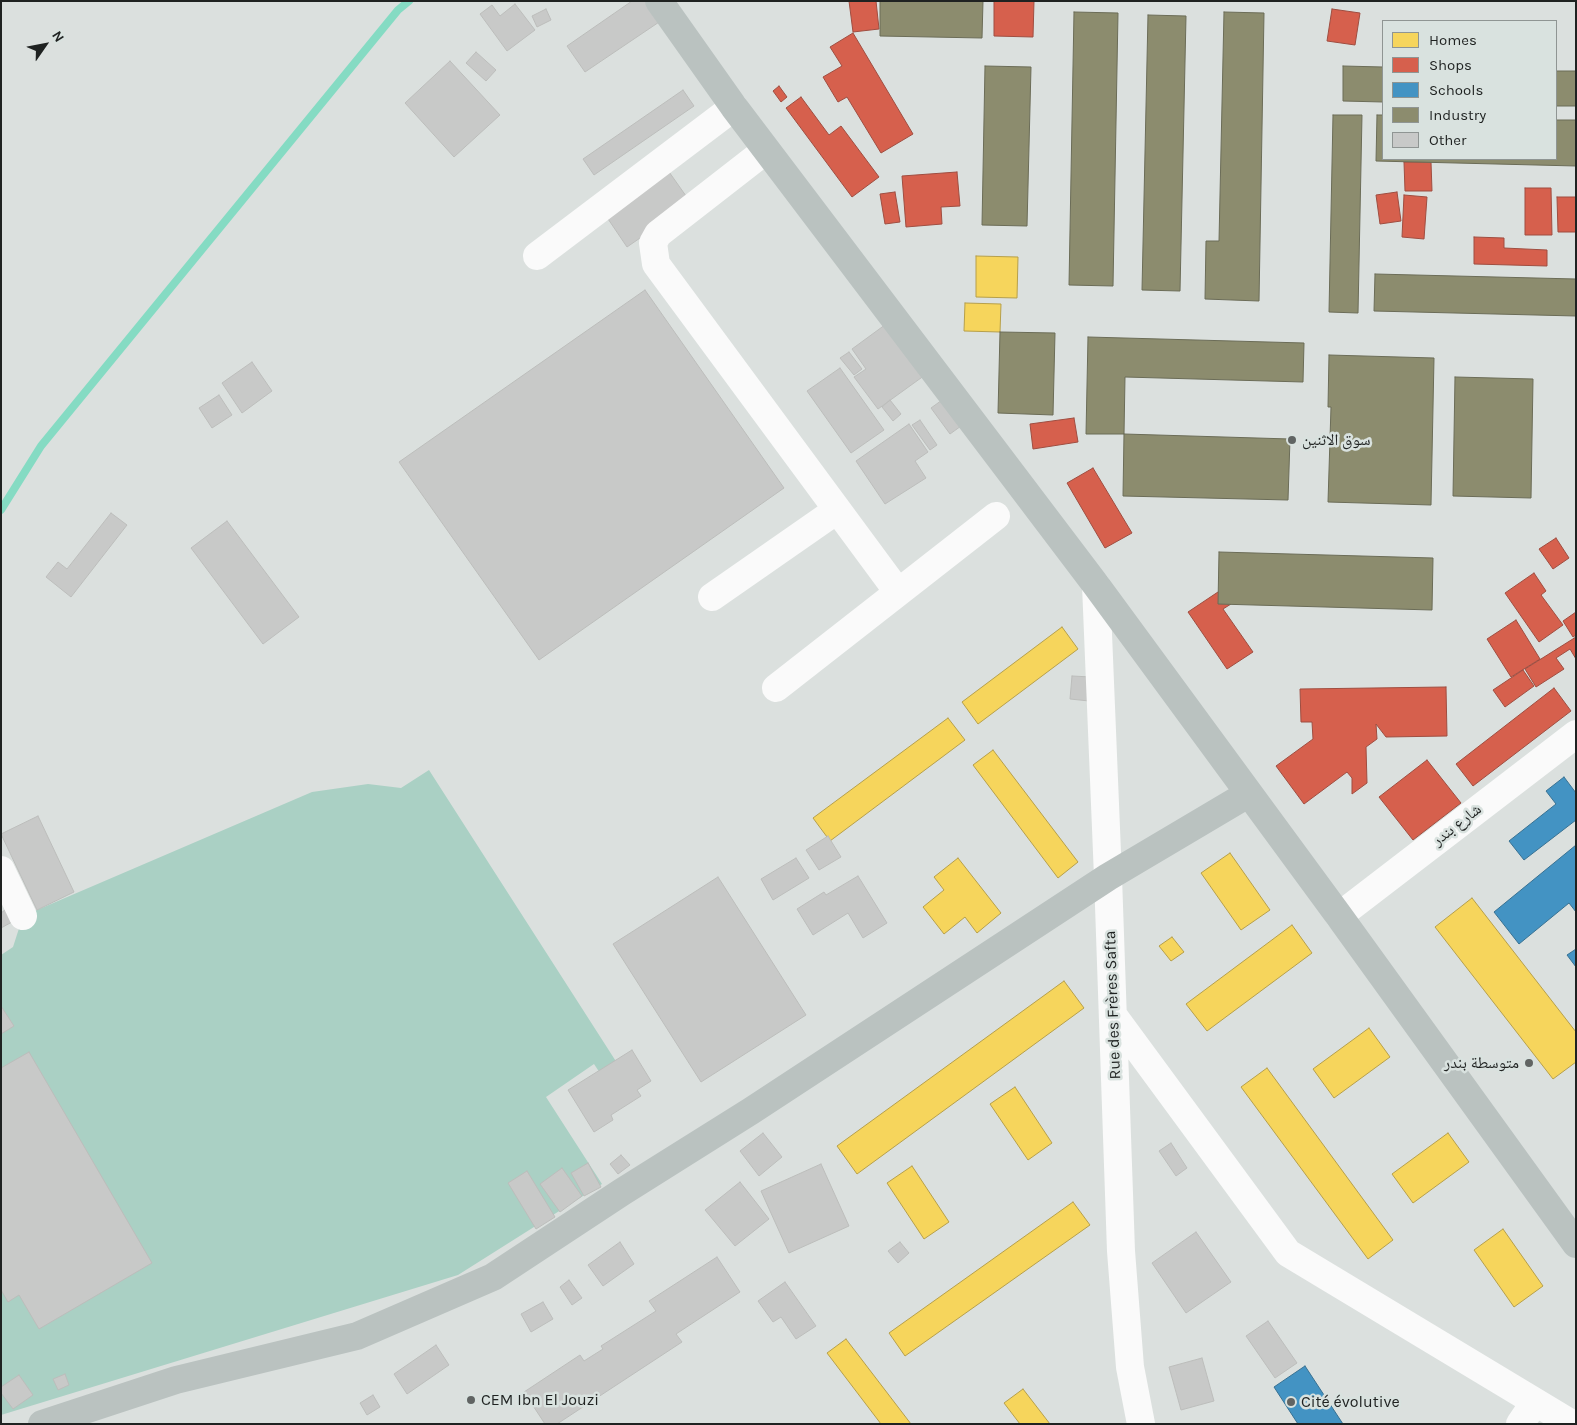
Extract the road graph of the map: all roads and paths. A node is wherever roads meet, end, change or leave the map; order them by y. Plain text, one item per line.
1 (659, 1) edge
2 (734, 106) junction
3 (766, 150) junction
4 (537, 256) dead end
5 (837, 510) junction
6 (996, 516) dead end
7 (1096, 585) junction
8 (898, 592) junction
9 (712, 597) dead end
10 (776, 688) dead end
11 (1576, 734) edge
12 (1248, 794) junction
13 (1, 870) edge
14 (1108, 877) junction
15 (23, 916) dead end
16 (1339, 916) junction
17 (1113, 1015) junction
18 (1576, 1244) edge
19 (1535, 1402) junction
20 (42, 1424) edge
21 (1141, 1424) edge
22 (1520, 1424) edge
23 (1572, 1424) edge

1 - 2 main road
2 - 3 main road
2 - 4 street
3 - 5 street
3 - 7 main road
5 - 8 street
5 - 9 street
6 - 8 street
7 - 12 main road
7 - 14 street, Rue des Frères Safta
8 - 10 street
11 - 16 street, شارع بندر
12 - 14 main road
12 - 16 main road
13 - 15 street
14 - 17 street, Rue des Frères Safta
14 - 20 main road
16 - 18 main road
17 - 19 street
17 - 21 street, Rue des Frères Safta
19 - 22 street
19 - 23 street

